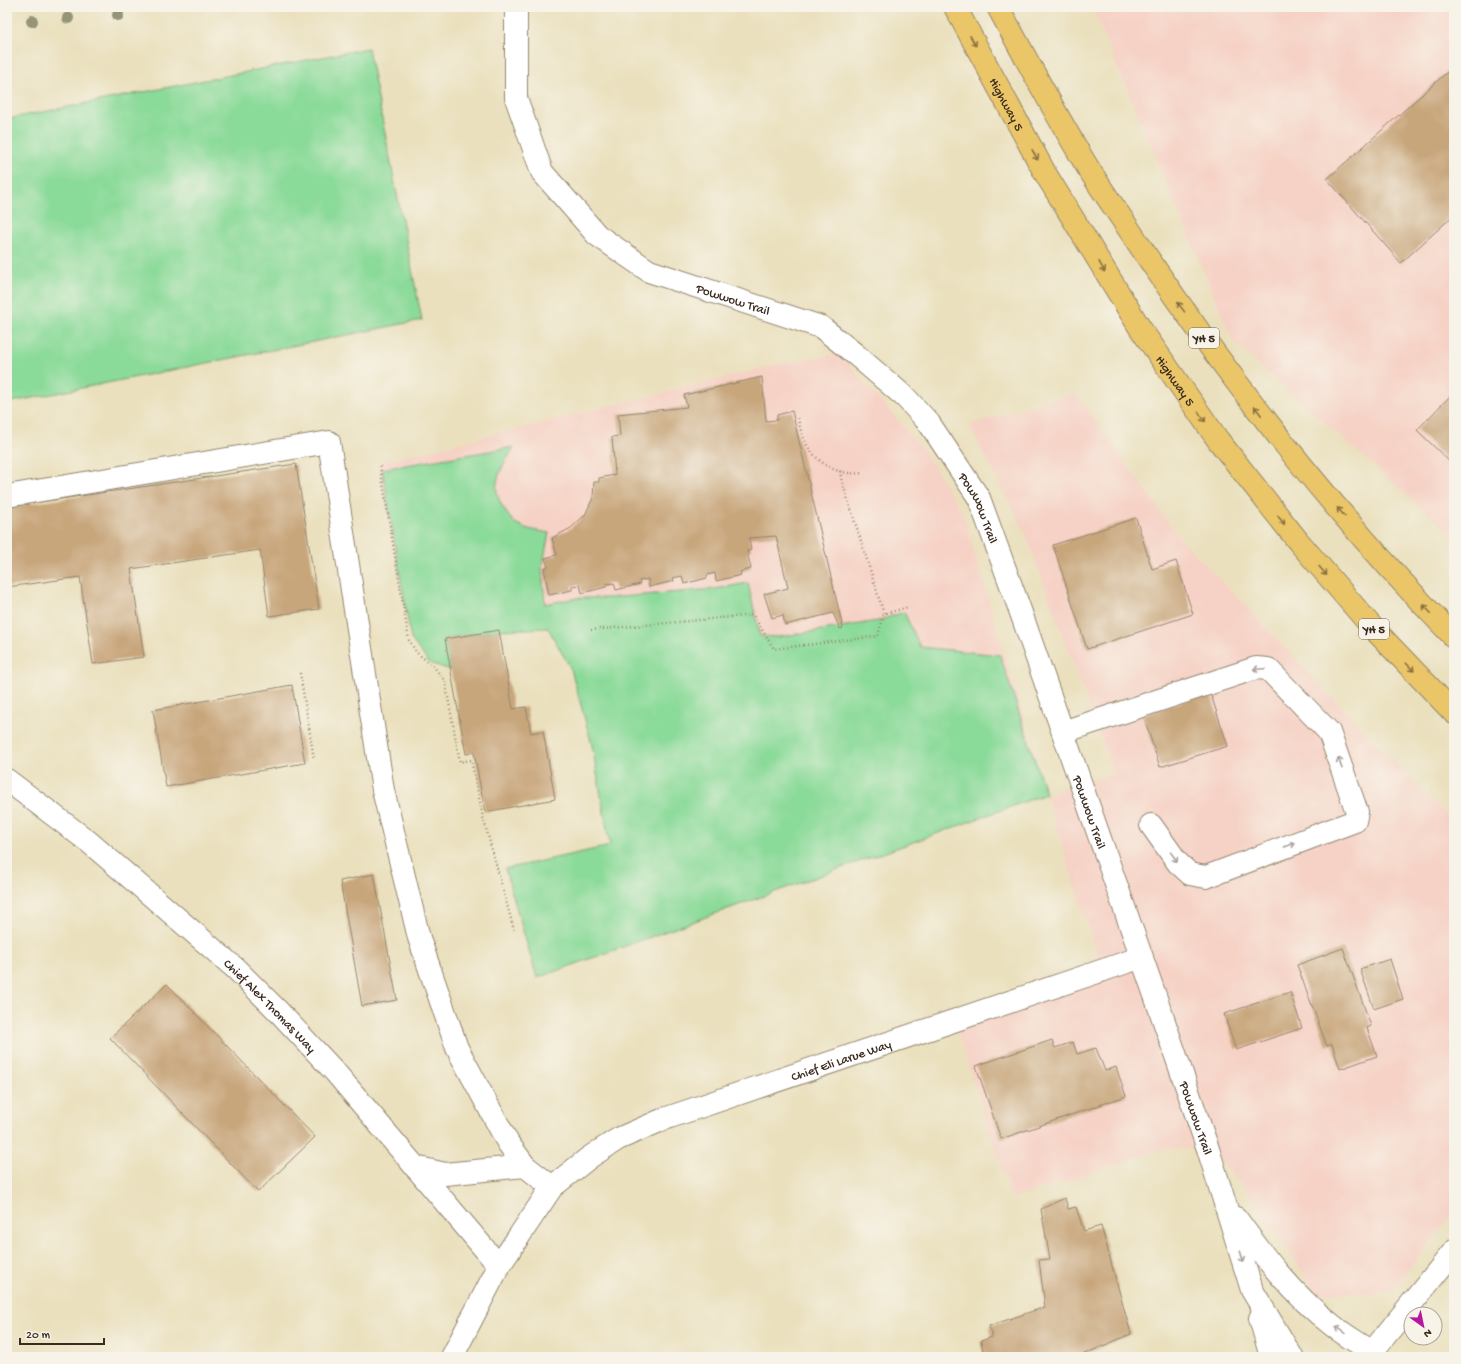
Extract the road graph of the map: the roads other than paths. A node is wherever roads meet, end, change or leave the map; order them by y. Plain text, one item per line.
1 (516, 7) edge
2 (954, 7) edge
3 (998, 7) edge
4 (7, 496) edge
5 (1454, 637) edge
6 (1454, 713) edge
7 (1063, 732) junction
8 (7, 780) edge
9 (1151, 825) dead end
10 (1142, 957) junction
11 (525, 1166) junction
12 (414, 1167) junction
13 (552, 1187) junction
14 (1227, 1206) junction
15 (1454, 1251) edge
16 (500, 1266) junction
17 (1252, 1290) junction
18 (1370, 1355) edge
19 (452, 1357) edge
20 (1271, 1357) edge
21 (1292, 1357) edge

1 - 7 street, Powwow Trail
2 -> 6 highway, Highway 5 / YH 5
5 -> 3 highway, YH 5
4 - 11 street
9 -> 7 street
7 - 10 street, Powwow Trail
8 - 12 street, Chief Alex Thomas Way
10 - 13 street, Chief Eli Larue Way
10 - 14 street, Powwow Trail
11 - 12 street
11 - 13 street
12 - 16 street, Chief Alex Thomas Way
13 - 16 street
14 -> 17 street, Powwow Trail
18 -> 14 street, Powwow Trail
15 - 18 street
16 - 19 street
17 - 20 street
17 - 21 street, Powwow Trail

